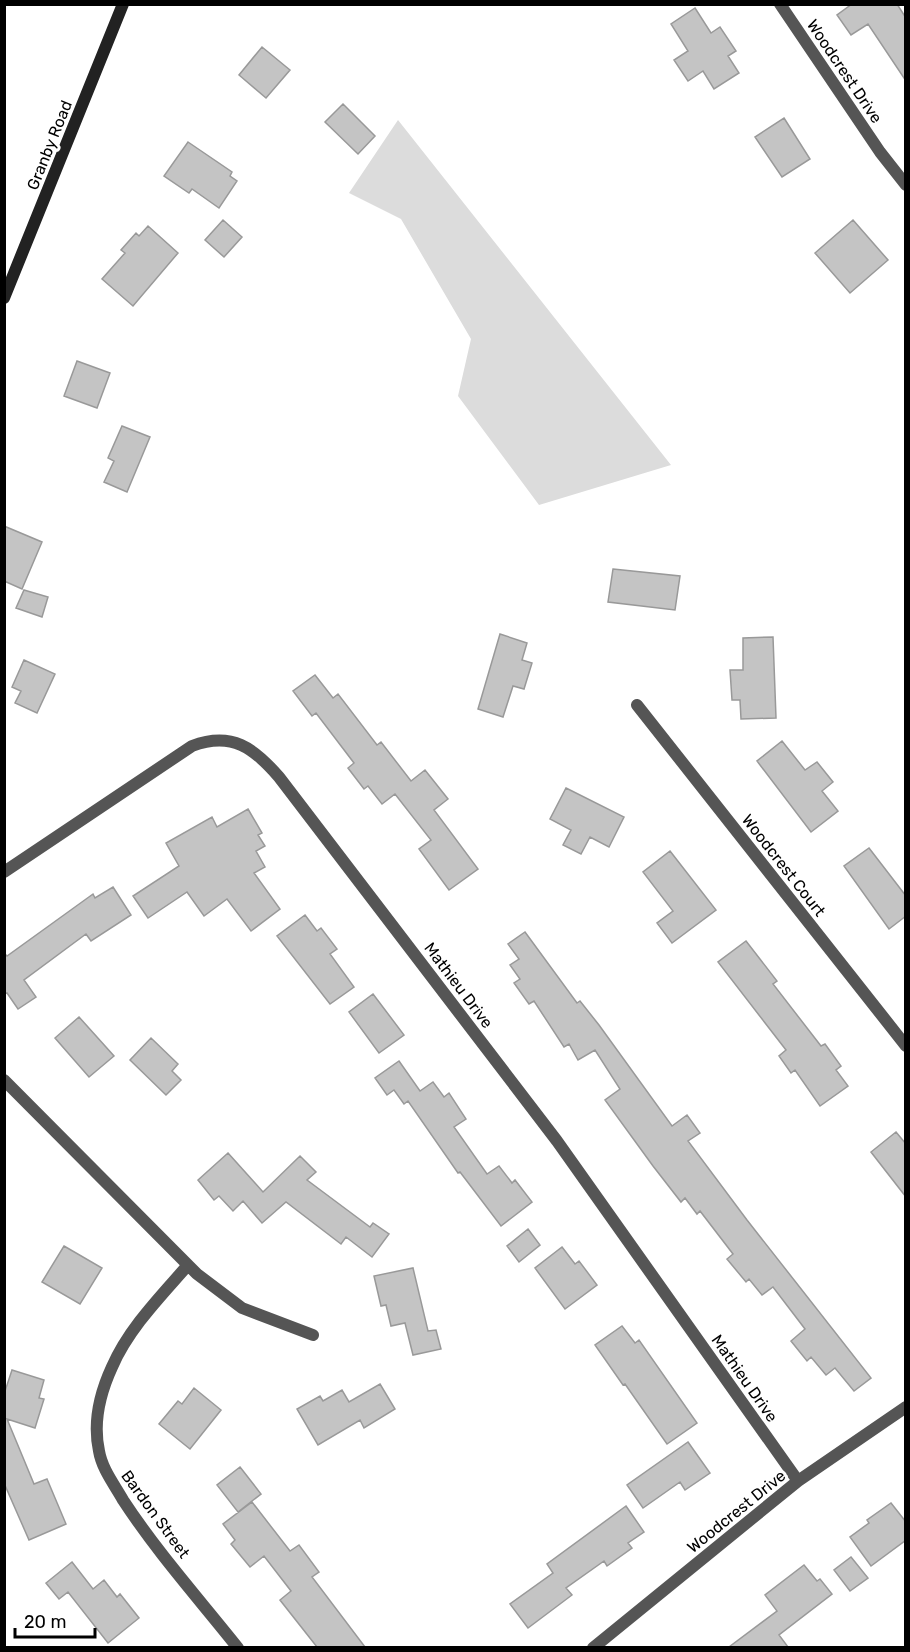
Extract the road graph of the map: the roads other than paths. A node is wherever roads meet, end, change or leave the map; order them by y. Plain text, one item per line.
1 (123, 4) edge
2 (780, 4) edge
3 (906, 185) edge
4 (4, 298) edge
5 (637, 705) dead end
6 (4, 872) edge
7 (906, 1046) edge
8 (4, 1080) edge
9 (188, 1265) junction
10 (313, 1335) dead end
11 (906, 1407) edge
12 (798, 1481) junction
13 (238, 1647) edge
14 (592, 1647) edge

1 - 4 main road, Granby Road
2 - 3 street, Woodcrest Drive
5 - 7 street, Woodcrest Court
6 - 12 street, Mathieu Drive
8 - 9 street
9 - 10 street
9 - 13 street, Bardon Street
11 - 12 street, Woodcrest Drive
12 - 14 street, Woodcrest Drive

